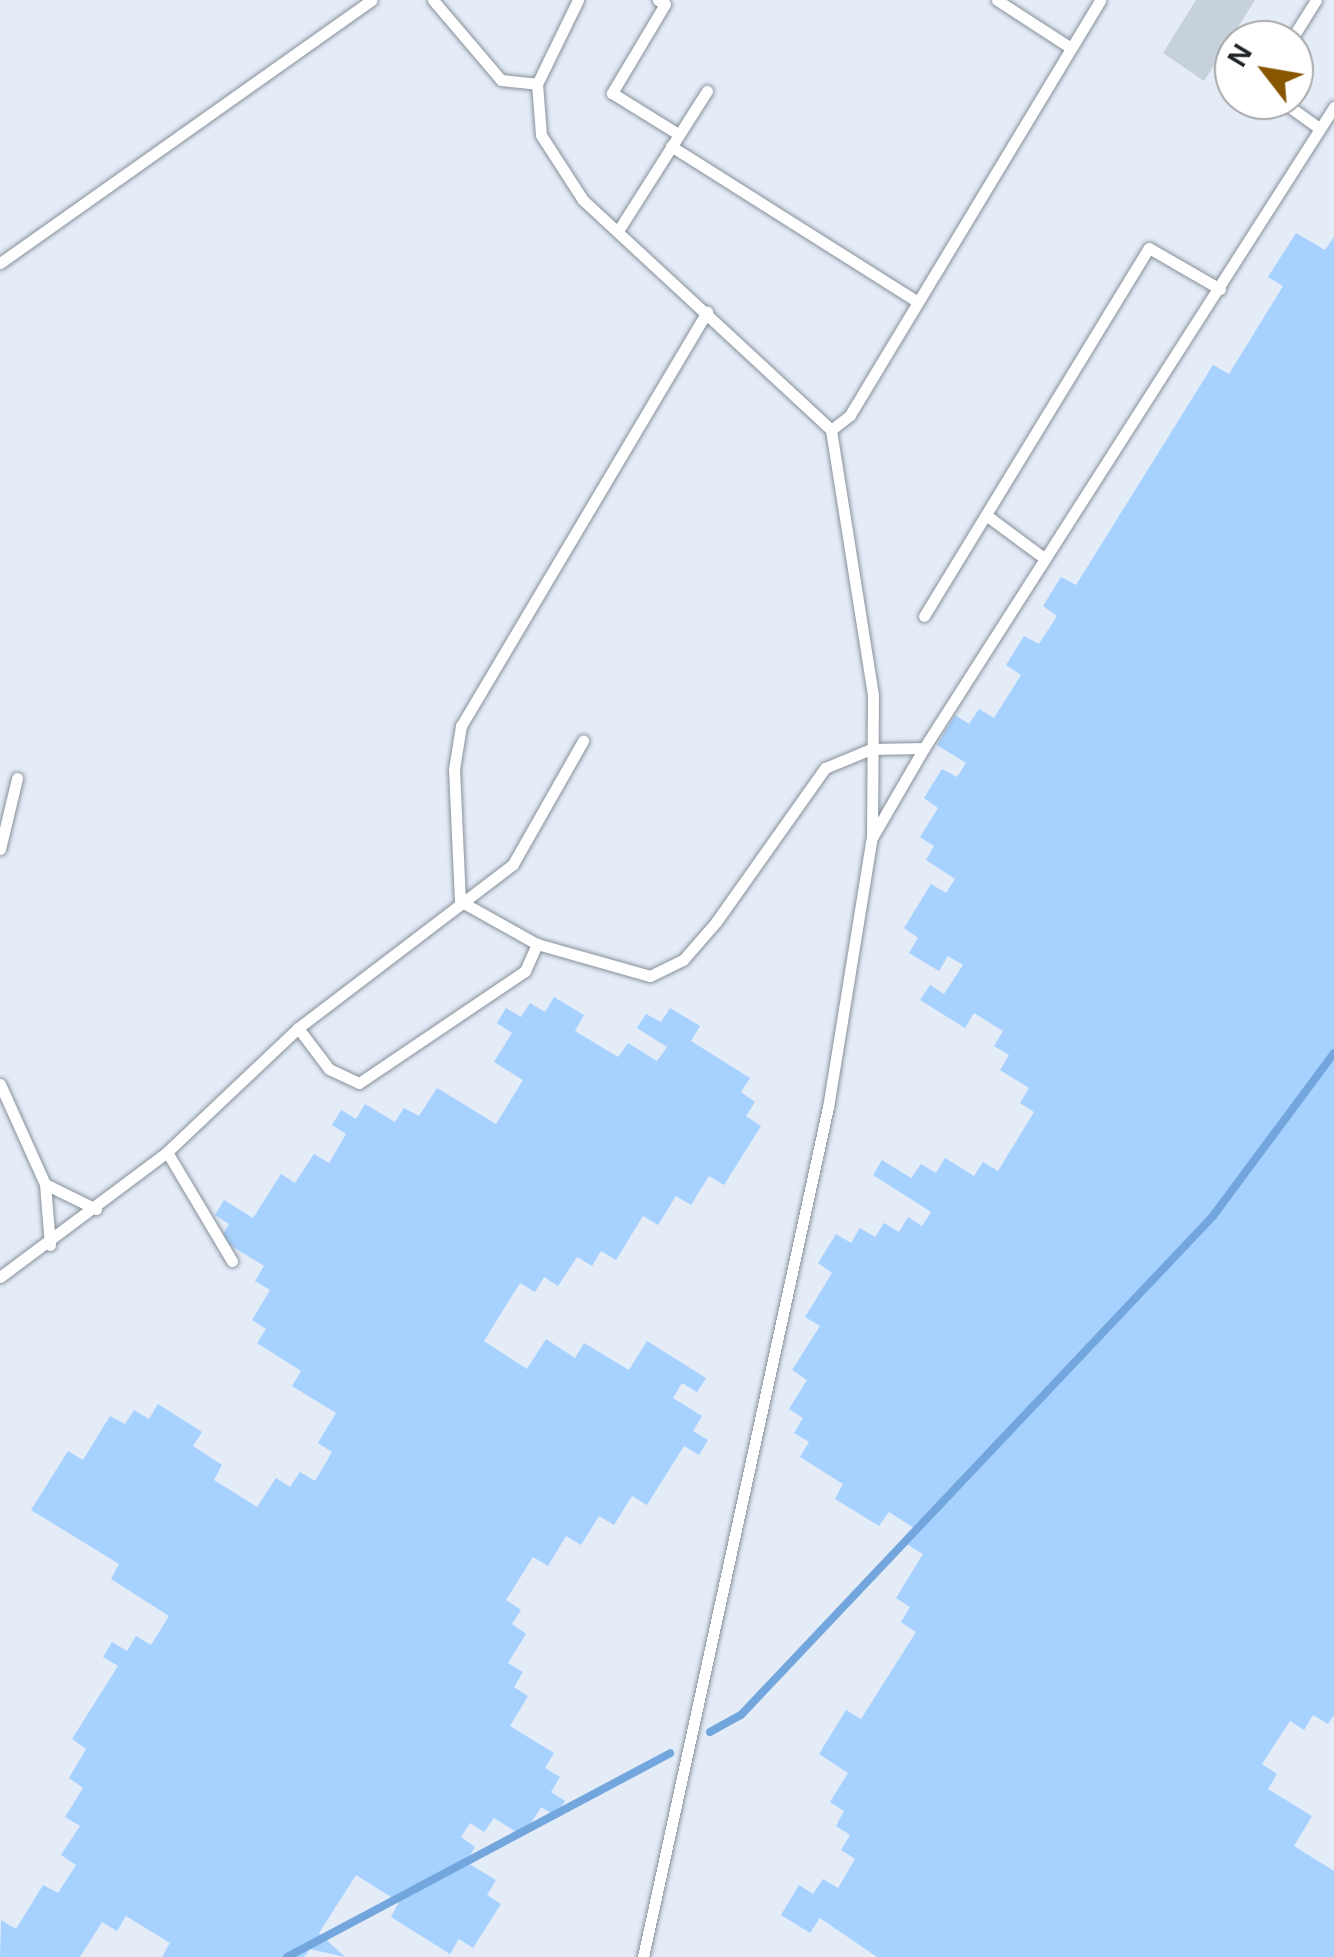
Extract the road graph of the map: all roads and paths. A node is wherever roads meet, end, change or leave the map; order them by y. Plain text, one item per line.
1 (371, 0) edge
2 (434, 0) edge
3 (578, 0) edge
4 (658, 0) edge
5 (998, 0) edge
6 (1100, 0) edge
7 (1071, 48) junction
8 (537, 84) junction
9 (708, 91) dead end
10 (1334, 107) edge
11 (1308, 120) edge
12 (1319, 128) junction
13 (678, 134) junction
14 (671, 146) junction
15 (618, 231) junction
16 (0, 262) edge
17 (1220, 288) junction
18 (918, 302) junction
19 (707, 310) junction
20 (831, 430) junction
21 (990, 518) junction
22 (1044, 558) junction
23 (924, 616) dead end
24 (584, 740) dead end
25 (924, 748) junction
26 (872, 749) junction
27 (17, 778) dead end
28 (872, 836) junction
29 (0, 849) edge
30 (460, 901) junction
31 (537, 944) junction
32 (298, 1028) junction
33 (0, 1084) edge
34 (167, 1152) junction
35 (45, 1184) junction
36 (96, 1210) junction
37 (50, 1246) junction
38 (232, 1262) dead end
39 (0, 1277) edge
40 (643, 1957) edge

1 - 16 lane
2 - 8 lane
3 - 8 lane
4 - 13 lane
5 - 7 lane
6 - 7 lane
7 - 18 lane
8 - 15 lane
9 - 13 lane
10 - 12 lane
11 - 12 lane
12 - 17 lane
13 - 14 lane
14 - 15 lane
14 - 18 lane
15 - 19 lane
17 - 21 lane
17 - 22 lane
18 - 20 lane
19 - 20 lane
19 - 30 lane
20 - 26 lane
21 - 22 lane
21 - 23 lane
22 - 25 lane
24 - 30 lane
25 - 26 lane
25 - 28 lane
26 - 28 lane
26 - 31 lane
27 - 29 lane
28 - 40 lane
30 - 31 lane
30 - 32 lane
31 - 32 lane
32 - 34 lane
33 - 35 lane
34 - 36 lane
34 - 38 lane
35 - 36 lane
35 - 37 lane
36 - 37 lane
37 - 39 lane

